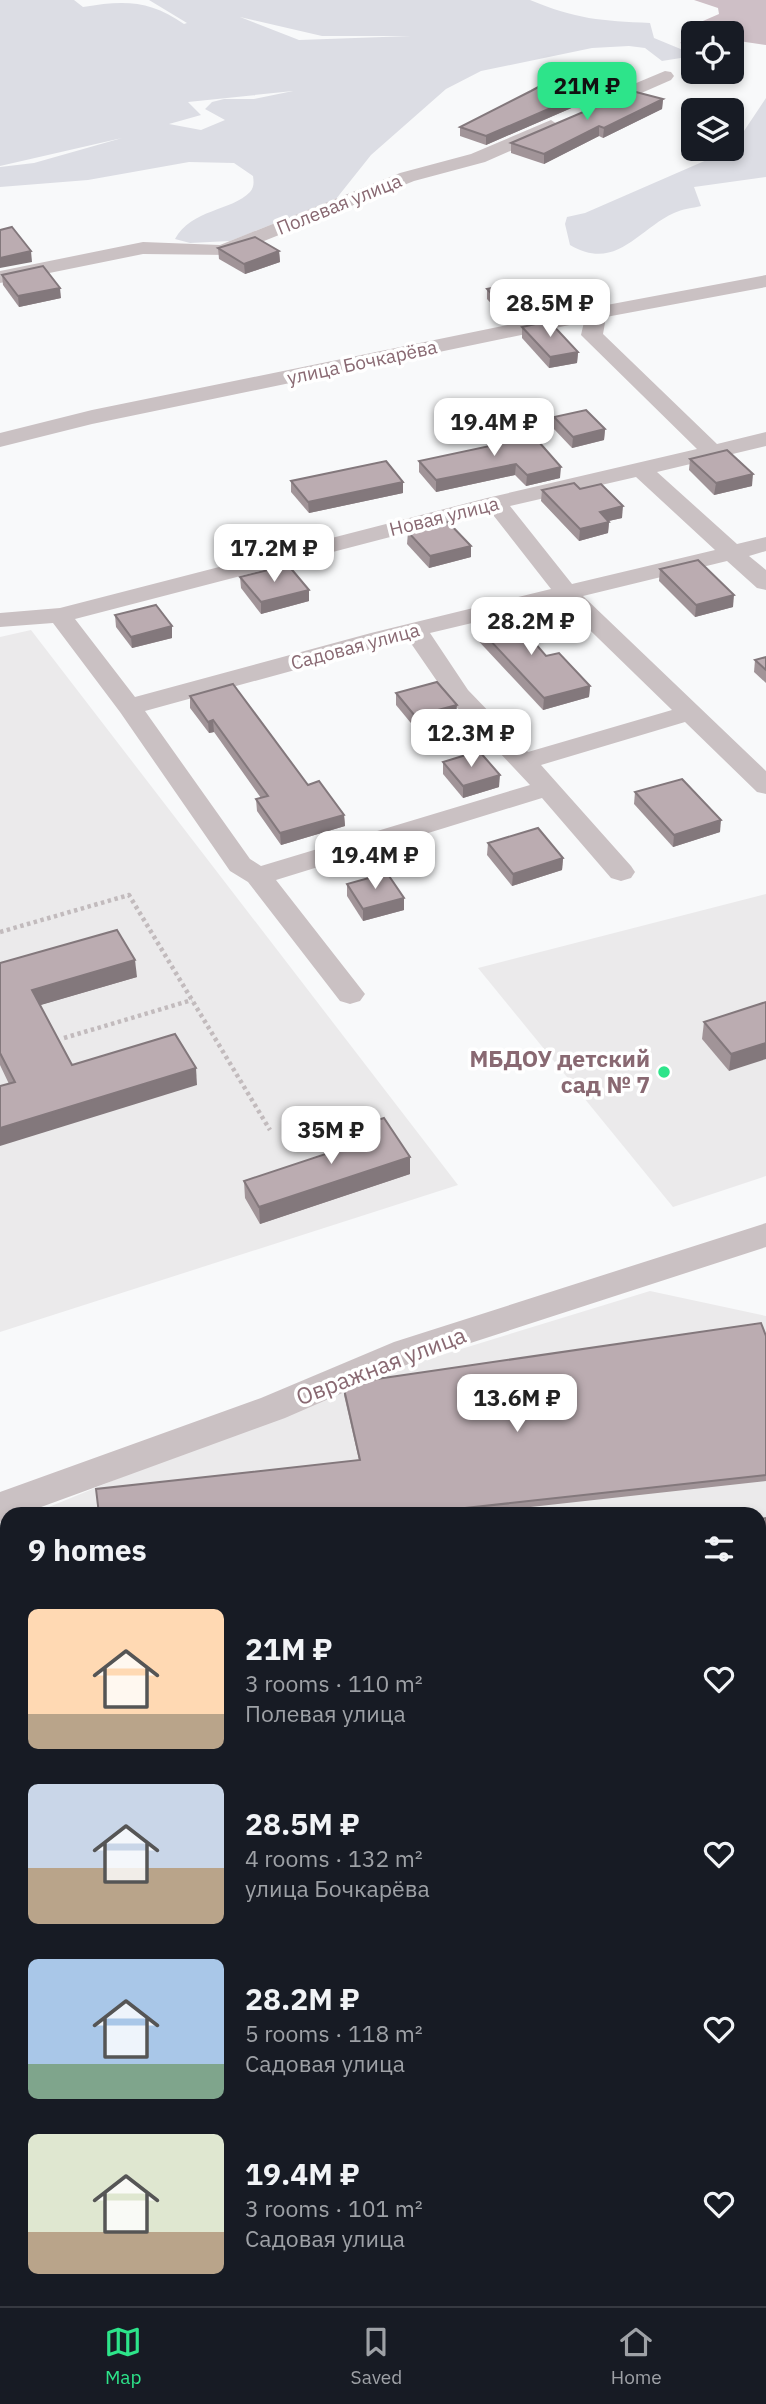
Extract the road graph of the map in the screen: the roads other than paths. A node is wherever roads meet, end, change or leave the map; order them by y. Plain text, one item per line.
1 (665, 76) dead end
2 (0, 277) edge
3 (766, 281) edge
4 (596, 313) junction
5 (766, 439) edge
6 (0, 440) edge
7 (713, 452) junction
8 (641, 469) junction
9 (495, 503) junction
10 (766, 544) edge
11 (732, 553) junction
12 (766, 583) edge
13 (568, 594) junction
14 (60, 615) junction
15 (0, 620) edge
16 (415, 630) junction
17 (129, 707) junction
18 (688, 713) junction
19 (523, 762) junction
20 (766, 786) edge
21 (548, 788) junction
22 (621, 872) dead end
23 (258, 876) junction
24 (350, 994) dead end
25 (766, 1235) edge
26 (0, 1507) edge

1 - 2 street, Полевая улица
3 - 4 street, улица Бочкарёва
4 - 6 street, улица Бочкарёва
4 - 7 street
5 - 7 street, Новая улица
7 - 8 street, Новая улица
8 - 9 street, Новая улица
8 - 11 street
9 - 13 street
9 - 14 street, Новая улица
10 - 11 street, Садовая улица
11 - 12 street
11 - 13 street, Садовая улица
13 - 16 street, Садовая улица
13 - 18 street
14 - 15 street, Новая улица
14 - 17 street
16 - 17 street, Садовая улица
16 - 19 street
17 - 23 street
18 - 19 street
18 - 20 street
19 - 21 street
21 - 22 street
21 - 23 street
23 - 24 street
25 - 26 street, Овражная улица

